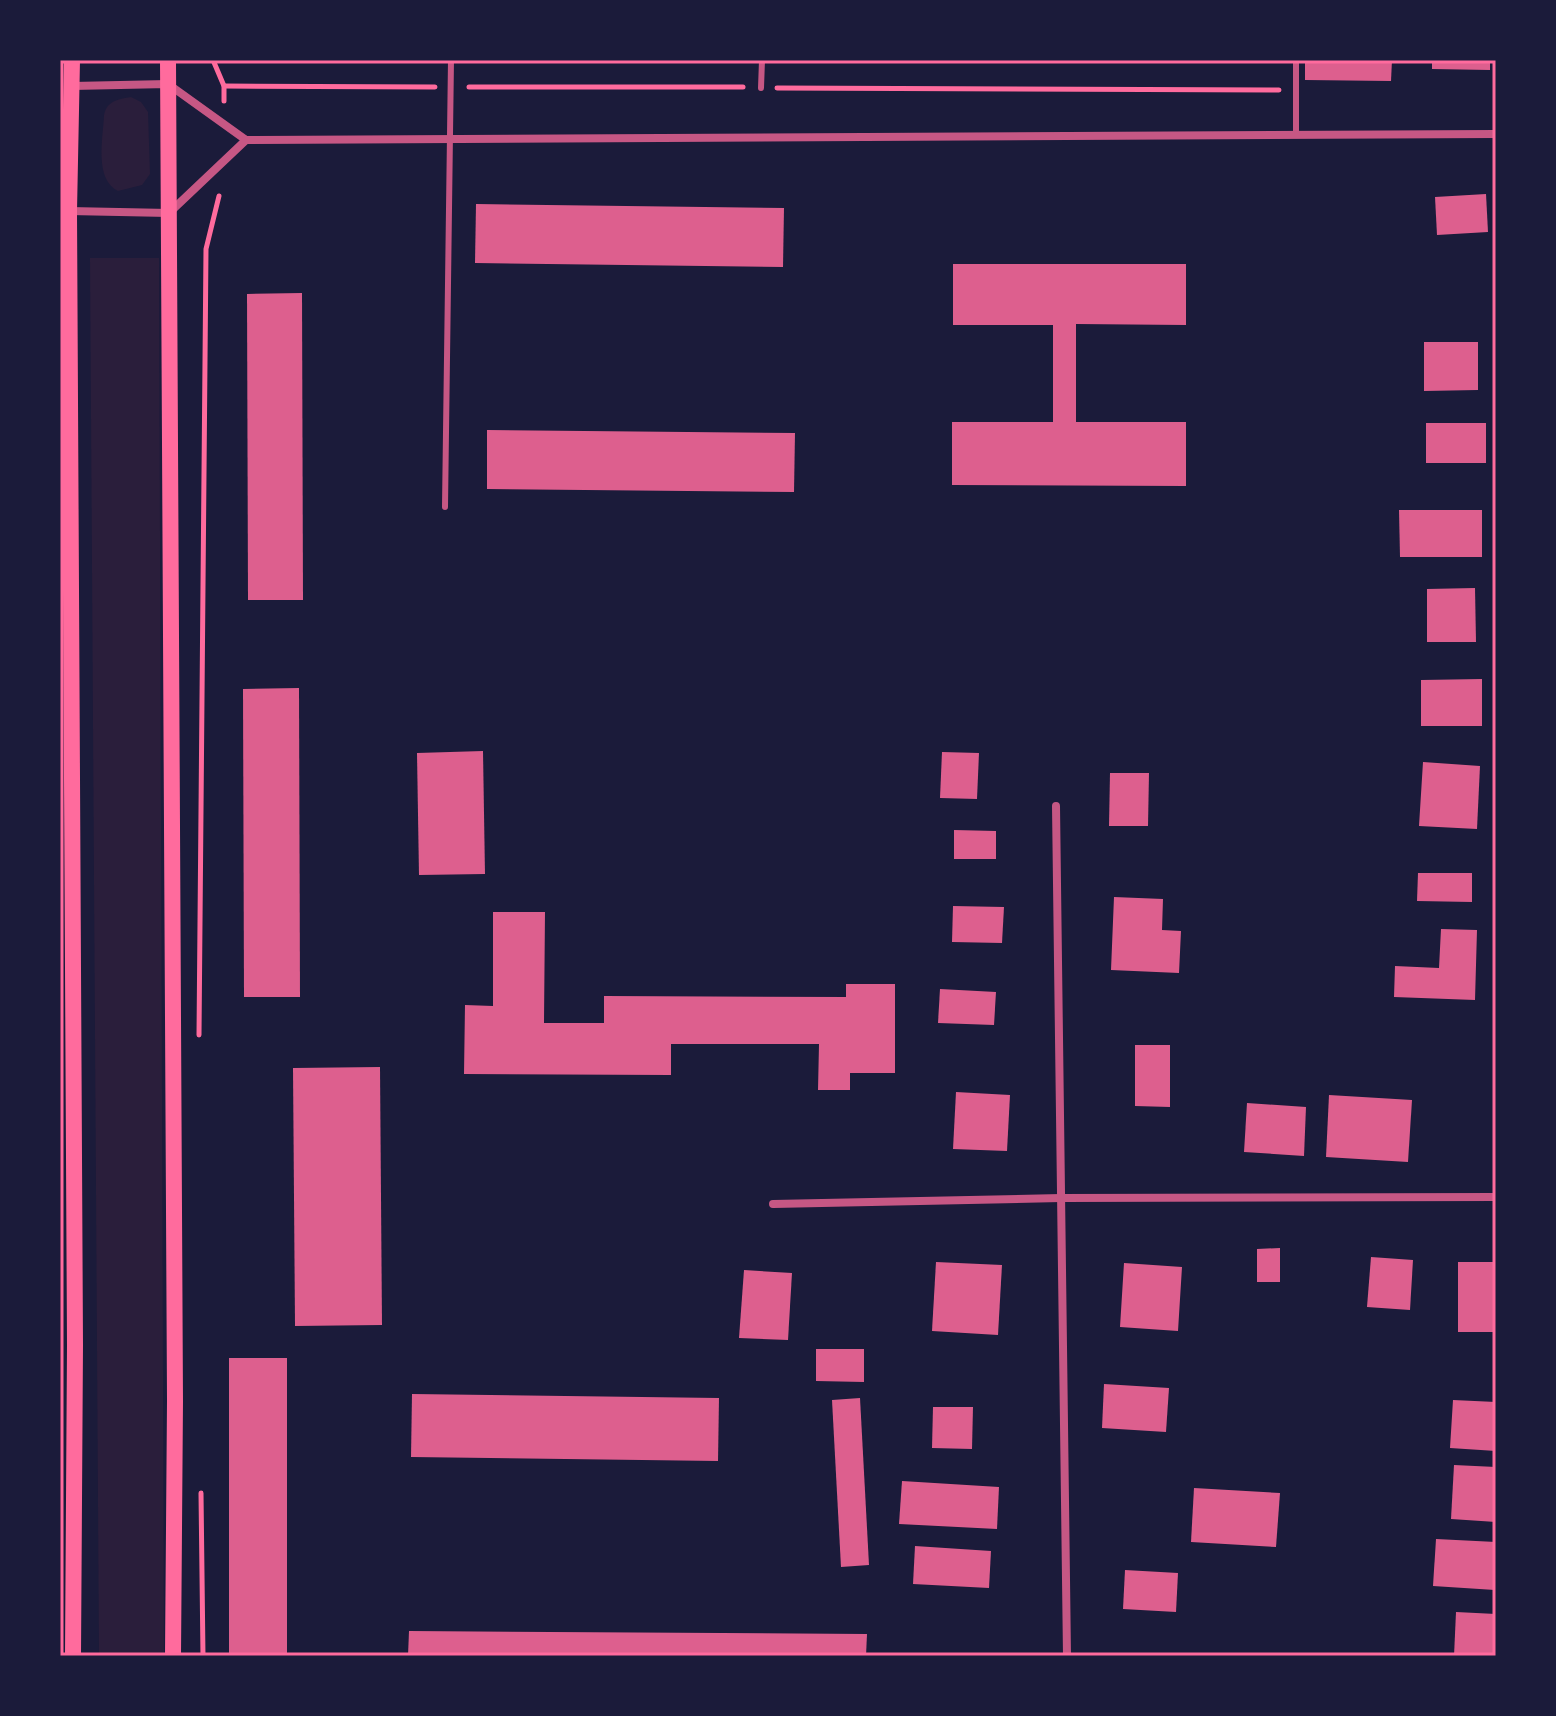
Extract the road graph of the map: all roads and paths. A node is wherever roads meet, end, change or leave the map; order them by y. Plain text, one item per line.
1 (72, 60) edge
2 (168, 60) edge
3 (213, 60) edge
4 (451, 60) edge
5 (762, 60) edge
6 (1296, 60) edge
7 (168, 84) junction
8 (72, 86) junction
9 (761, 88) dead end
10 (224, 107) dead end
11 (1496, 134) edge
12 (1296, 135) junction
13 (448, 139) junction
14 (246, 140) junction
15 (219, 196) dead end
16 (69, 211) junction
17 (169, 213) junction
18 (65, 247) edge
19 (445, 507) dead end
20 (1056, 806) dead end
21 (199, 1045) dead end
22 (1496, 1197) edge
23 (1061, 1198) junction
24 (773, 1204) dead end
25 (200, 1486) dead end
26 (73, 1656) edge
27 (173, 1656) edge
28 (203, 1656) edge
29 (1067, 1656) edge

1 - 8 main road
2 - 7 main road
3 - 10 path
4 - 13 lane
5 - 9 lane
6 - 12 lane
7 - 8 street
7 - 14 street
7 - 17 main road
8 - 16 main road
11 - 12 street
12 - 13 street
13 - 14 street
13 - 19 lane
14 - 17 street
15 - 21 path
16 - 17 street
16 - 18 main road
17 - 27 main road
18 - 26 main road
20 - 23 street
22 - 23 street
23 - 24 street
23 - 29 street
25 - 28 path

